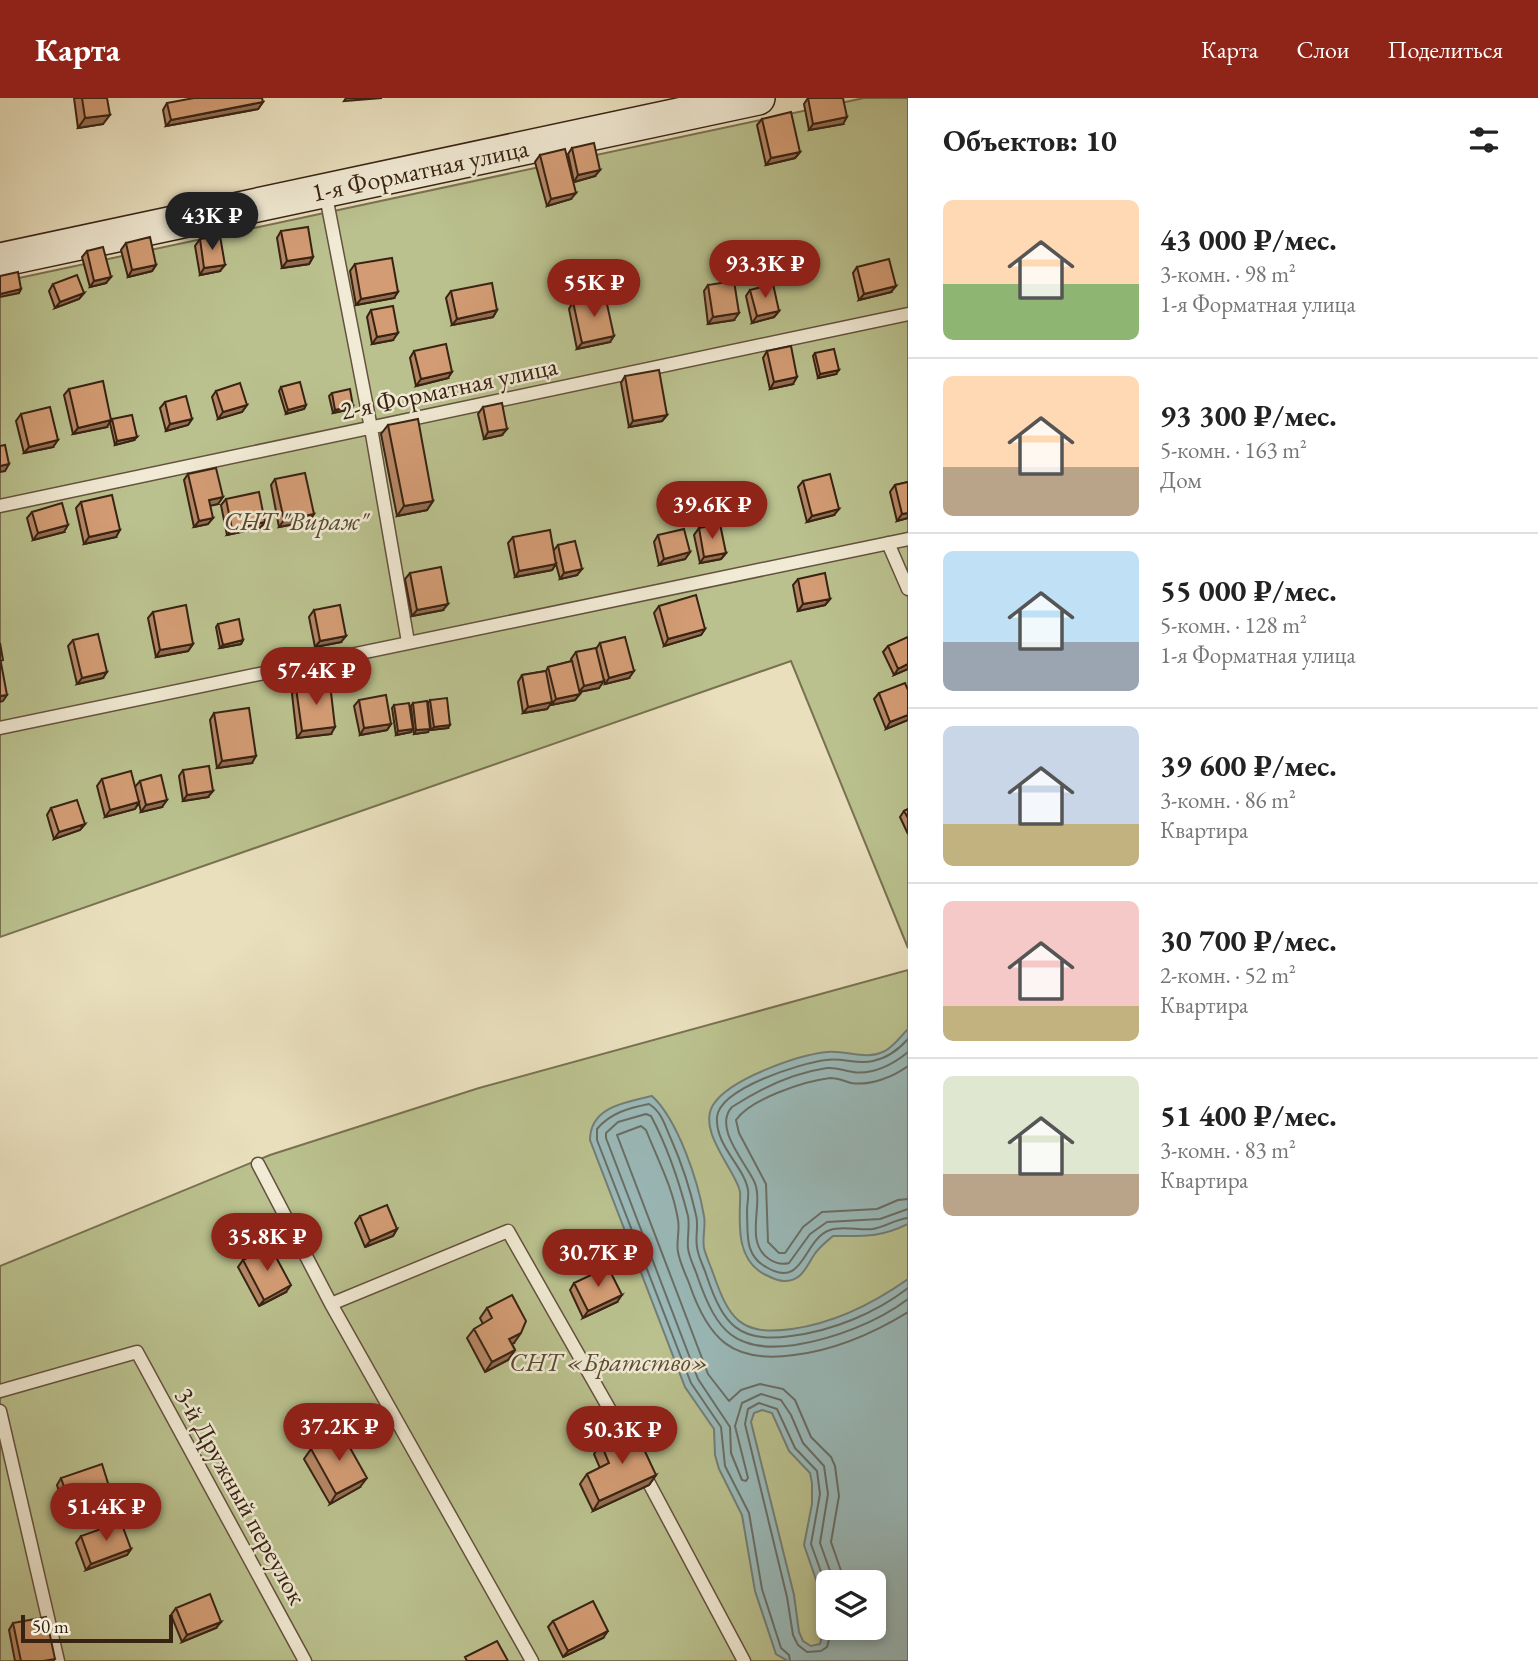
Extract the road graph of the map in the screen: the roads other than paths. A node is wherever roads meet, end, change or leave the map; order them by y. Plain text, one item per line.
1 (758, 98) edge
2 (324, 190) junction
3 (0, 260) edge
4 (908, 314) edge
5 (371, 428) junction
6 (0, 506) edge
7 (908, 539) edge
8 (888, 543) junction
9 (908, 589) edge
10 (408, 642) junction
11 (0, 728) edge
12 (258, 1164) dead end
13 (331, 1304) junction
14 (0, 1391) edge
15 (0, 1411) edge
16 (58, 1661) edge
17 (305, 1661) edge
18 (532, 1661) edge
19 (744, 1661) edge

1 - 2 street, 1-я Форматная улица
2 - 3 street, 1-я Форматная улица
2 - 5 lane
4 - 5 lane, 2-я Форматная улица
5 - 6 lane, 2-я Форматная улица
5 - 10 lane
7 - 8 lane
8 - 9 lane
8 - 10 lane
10 - 11 lane
12 - 13 lane
13 - 18 lane
13 - 19 lane
14 - 17 lane, 3-й Дружный переулок
15 - 16 lane

